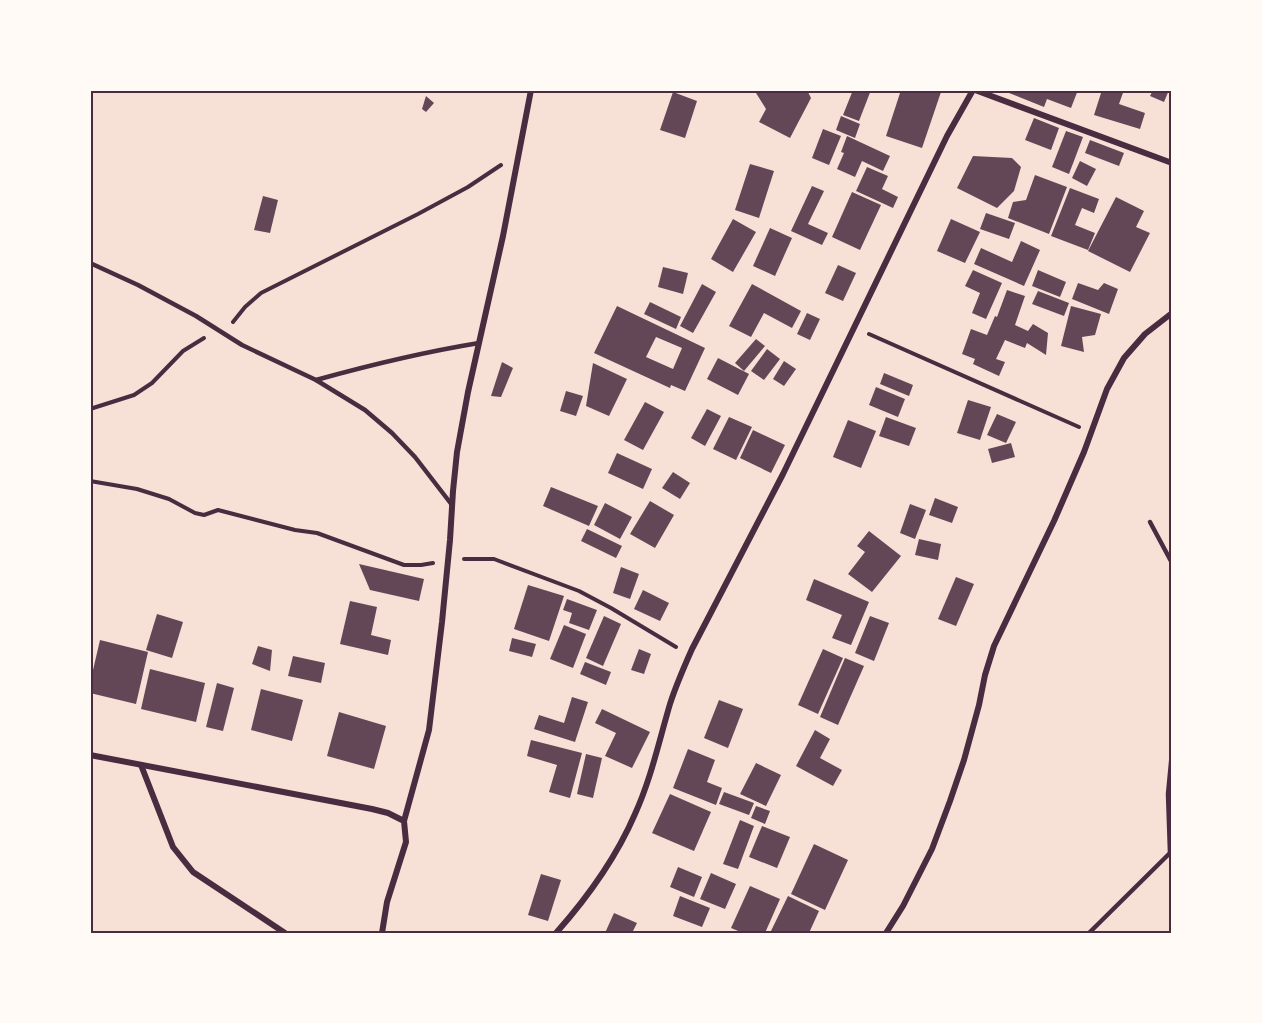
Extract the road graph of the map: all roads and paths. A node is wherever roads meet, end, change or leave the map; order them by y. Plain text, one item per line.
1 (531, 90) edge
2 (974, 90) edge
3 (519, 152) junction
4 (1172, 163) edge
5 (90, 263) edge
6 (1172, 313) edge
7 (855, 327) junction
8 (218, 329) junction
9 (225, 334) junction
10 (479, 343) junction
11 (316, 380) junction
12 (90, 409) edge
13 (1091, 432) junction
14 (90, 481) edge
15 (452, 505) junction
16 (1150, 522) dead end
17 (448, 559) junction
18 (1172, 563) edge
19 (689, 655) junction
20 (1172, 752) edge
21 (90, 755) edge
22 (141, 765) junction
23 (404, 821) junction
24 (1171, 852) edge
25 (285, 933) edge
26 (382, 933) edge
27 (556, 933) edge
28 (886, 933) edge
29 (1089, 933) edge

1 - 3 street
2 - 4 street
2 - 7 street
3 - 9 path
3 - 10 street
5 - 8 lane
6 - 13 street
7 - 13 path
7 - 19 street
8 - 9 lane
8 - 12 path
9 - 11 lane
10 - 11 lane
10 - 15 street
11 - 15 lane
13 - 28 street
14 - 17 path
15 - 17 street
16 - 18 lane
17 - 19 path
17 - 23 street
19 - 27 street
20 - 24 lane
21 - 22 street
22 - 23 street
22 - 25 street
23 - 26 street
24 - 29 lane

